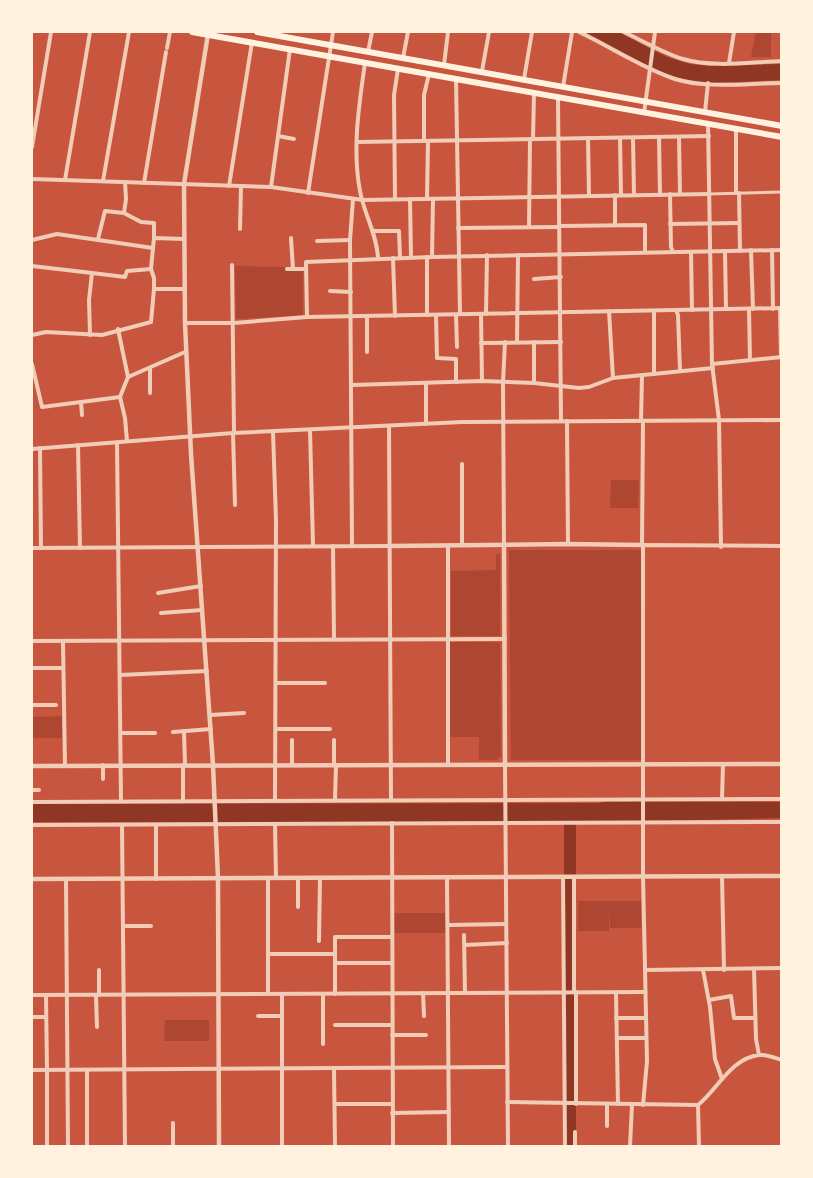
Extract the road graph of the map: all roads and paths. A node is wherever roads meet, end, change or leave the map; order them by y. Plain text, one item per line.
1 (51, 32) edge
2 (90, 32) edge
3 (129, 32) edge
4 (170, 32) edge
5 (192, 32) edge
6 (257, 32) edge
7 (333, 32) edge
8 (372, 32) edge
9 (408, 32) edge
10 (448, 32) edge
11 (489, 32) edge
12 (532, 32) edge
13 (572, 32) edge
14 (579, 32) edge
15 (624, 32) edge
16 (655, 32) edge
17 (734, 32) edge
18 (209, 33) edge
19 (252, 42) junction
20 (331, 46) junction
21 (652, 47) junction
22 (290, 49) junction
23 (368, 52) junction
24 (329, 56) junction
25 (403, 58) junction
26 (782, 61) edge
27 (365, 63) junction
28 (729, 63) junction
29 (444, 65) junction
30 (650, 66) junction
31 (398, 69) junction
32 (482, 71) junction
33 (429, 74) junction
34 (456, 79) junction
35 (524, 79) junction
36 (708, 83) junction
37 (782, 83) edge
38 (563, 88) junction
39 (534, 93) junction
40 (558, 97) junction
41 (645, 102) junction
42 (705, 112) junction
43 (644, 113) junction
44 (708, 122) junction
45 (782, 126) edge
46 (736, 128) junction
47 (278, 136) junction
48 (709, 136) junction
49 (659, 137) junction
50 (679, 137) junction
51 (782, 137) edge
52 (588, 138) junction
53 (620, 138) junction
54 (633, 138) junction
55 (294, 139) dead end
56 (531, 139) junction
57 (558, 139) junction
58 (426, 141) junction
59 (456, 141) junction
60 (357, 142) junction
61 (394, 142) junction
62 (32, 147) edge
63 (32, 179) edge
64 (65, 180) junction
65 (103, 181) junction
66 (125, 182) junction
67 (144, 183) junction
68 (184, 184) junction
69 (229, 186) junction
70 (241, 186) junction
71 (271, 187) junction
72 (782, 192) edge
73 (308, 193) junction
74 (737, 193) junction
75 (670, 194) junction
76 (680, 194) junction
77 (709, 194) junction
78 (615, 195) junction
79 (621, 195) junction
80 (634, 195) junction
81 (660, 195) junction
82 (558, 196) junction
83 (589, 196) junction
84 (529, 197) junction
85 (458, 198) junction
86 (353, 199) junction
87 (410, 199) junction
88 (430, 199) junction
89 (363, 200) junction
90 (395, 200) junction
91 (124, 213) junction
92 (710, 223) junction
93 (739, 223) junction
94 (670, 224) junction
95 (615, 225) junction
96 (560, 226) junction
97 (529, 227) junction
98 (459, 228) junction
99 (240, 229) dead end
100 (373, 231) junction
101 (153, 238) junction
102 (291, 238) dead end
103 (98, 239) junction
104 (32, 240) edge
105 (185, 240) junction
106 (350, 240) junction
107 (317, 241) dead end
108 (153, 248) junction
109 (740, 250) junction
110 (751, 250) junction
111 (772, 250) junction
112 (782, 250) edge
113 (710, 251) junction
114 (724, 251) junction
115 (645, 252) junction
116 (673, 252) junction
117 (691, 252) junction
118 (487, 255) junction
119 (518, 255) junction
120 (560, 255) junction
121 (432, 256) junction
122 (458, 256) junction
123 (400, 257) junction
124 (411, 257) junction
125 (427, 257) junction
126 (378, 258) junction
127 (393, 258) junction
128 (351, 259) junction
129 (232, 265) dead end
130 (32, 266) edge
131 (306, 268) junction
132 (151, 269) junction
133 (92, 273) junction
134 (561, 278) junction
135 (534, 279) dead end
136 (154, 288) junction
137 (185, 289) junction
138 (330, 291) dead end
139 (351, 292) junction
140 (781, 308) edge
141 (711, 309) junction
142 (726, 309) junction
143 (751, 309) junction
144 (773, 309) junction
145 (676, 310) junction
146 (692, 310) junction
147 (609, 311) junction
148 (654, 311) junction
149 (561, 312) junction
150 (517, 313) junction
151 (458, 314) junction
152 (483, 314) junction
153 (428, 315) junction
154 (436, 315) junction
155 (352, 316) junction
156 (367, 316) junction
157 (395, 316) junction
158 (307, 318) junction
159 (234, 322) junction
160 (185, 323) junction
161 (118, 329) junction
162 (32, 335) edge
163 (90, 335) junction
164 (505, 342) junction
165 (517, 342) junction
166 (534, 342) junction
167 (561, 342) junction
168 (481, 343) junction
169 (457, 346) dead end
170 (185, 352) junction
171 (368, 352) dead end
172 (781, 357) edge
173 (750, 360) junction
174 (32, 364) edge
175 (713, 366) junction
176 (150, 368) junction
177 (680, 372) junction
178 (654, 374) junction
179 (642, 375) junction
180 (128, 377) junction
181 (613, 378) junction
182 (482, 381) junction
183 (456, 382) junction
184 (503, 382) junction
185 (426, 383) junction
186 (534, 383) junction
187 (352, 385) junction
188 (562, 385) junction
189 (150, 393) dead end
190 (120, 396) junction
191 (81, 402) junction
192 (82, 415) dead end
193 (719, 420) junction
194 (782, 420) edge
195 (503, 421) junction
196 (564, 421) junction
197 (642, 421) junction
198 (426, 424) junction
199 (389, 426) junction
200 (352, 428) junction
201 (310, 430) junction
202 (273, 432) junction
203 (233, 433) junction
204 (190, 437) junction
205 (127, 441) junction
206 (117, 443) junction
207 (78, 445) junction
208 (32, 448) edge
209 (40, 448) junction
210 (462, 464) dead end
211 (235, 505) dead end
212 (568, 544) junction
213 (504, 545) junction
214 (643, 545) junction
215 (198, 546) junction
216 (276, 546) junction
217 (313, 546) junction
218 (333, 546) junction
219 (352, 546) junction
220 (390, 546) junction
221 (448, 546) junction
222 (462, 546) junction
223 (782, 546) edge
224 (721, 547) junction
225 (32, 548) edge
226 (41, 548) junction
227 (80, 548) junction
228 (119, 548) junction
229 (201, 586) junction
230 (158, 592) dead end
231 (202, 610) junction
232 (161, 613) dead end
233 (334, 639) junction
234 (390, 639) junction
235 (448, 639) junction
236 (505, 639) junction
237 (120, 640) junction
238 (204, 640) junction
239 (276, 640) junction
240 (32, 641) edge
241 (63, 641) junction
242 (32, 668) edge
243 (63, 668) junction
244 (207, 671) junction
245 (120, 675) junction
246 (276, 683) junction
247 (326, 683) dead end
248 (32, 705) edge
249 (56, 705) dead end
250 (244, 713) dead end
251 (210, 715) junction
252 (211, 729) junction
253 (276, 729) junction
254 (330, 729) dead end
255 (184, 731) junction
256 (174, 732) dead end
257 (121, 733) junction
258 (155, 733) dead end
259 (292, 740) dead end
260 (334, 740) dead end
261 (335, 764) junction
262 (391, 764) junction
263 (448, 764) junction
264 (505, 764) junction
265 (644, 764) junction
266 (723, 764) junction
267 (782, 764) edge
268 (103, 765) junction
269 (121, 765) junction
270 (184, 765) junction
271 (213, 765) junction
272 (276, 765) junction
273 (292, 765) junction
274 (32, 766) edge
275 (65, 766) junction
276 (103, 779) dead end
277 (32, 790) edge
278 (39, 790) dead end
279 (722, 799) junction
280 (782, 799) edge
281 (335, 800) junction
282 (391, 800) junction
283 (506, 800) junction
284 (643, 800) junction
285 (121, 801) junction
286 (183, 801) junction
287 (214, 801) junction
288 (275, 801) junction
289 (32, 802) edge
290 (643, 821) junction
291 (505, 822) junction
292 (782, 822) edge
293 (392, 823) junction
294 (275, 824) junction
295 (32, 825) edge
296 (156, 825) junction
297 (214, 825) junction
298 (122, 826) junction
299 (643, 876) junction
300 (722, 876) junction
301 (782, 876) edge
302 (447, 877) junction
303 (507, 877) junction
304 (569, 877) junction
305 (218, 878) junction
306 (268, 878) junction
307 (276, 878) junction
308 (298, 878) junction
309 (320, 878) junction
310 (391, 878) junction
311 (32, 879) edge
312 (66, 879) junction
313 (122, 879) junction
314 (156, 879) junction
315 (298, 907) dead end
316 (506, 924) junction
317 (448, 925) junction
318 (123, 926) junction
319 (151, 926) dead end
320 (464, 935) dead end
321 (391, 937) junction
322 (319, 941) dead end
323 (507, 943) junction
324 (465, 945) junction
325 (268, 954) junction
326 (335, 954) junction
327 (335, 963) junction
328 (392, 963) junction
329 (782, 968) edge
330 (724, 969) junction
331 (754, 969) junction
332 (99, 970) dead end
333 (645, 970) junction
334 (703, 970) junction
335 (507, 992) junction
336 (564, 992) junction
337 (574, 992) junction
338 (645, 992) junction
339 (392, 993) junction
340 (423, 993) junction
341 (449, 993) junction
342 (465, 993) junction
343 (616, 993) junction
344 (268, 994) junction
345 (282, 994) junction
346 (323, 994) junction
347 (335, 994) junction
348 (32, 995) edge
349 (46, 995) junction
350 (66, 995) junction
351 (98, 995) junction
352 (123, 995) junction
353 (218, 995) junction
354 (709, 1000) junction
355 (258, 1016) dead end
356 (282, 1016) junction
357 (424, 1016) dead end
358 (32, 1017) edge
359 (46, 1017) junction
360 (616, 1018) junction
361 (645, 1018) junction
362 (755, 1018) junction
363 (335, 1025) dead end
364 (392, 1025) junction
365 (97, 1027) dead end
366 (392, 1035) junction
367 (426, 1035) dead end
368 (617, 1038) junction
369 (645, 1038) junction
370 (323, 1044) dead end
371 (759, 1055) junction
372 (782, 1060) edge
373 (507, 1067) junction
374 (392, 1068) junction
375 (449, 1068) junction
376 (334, 1069) junction
377 (32, 1070) edge
378 (47, 1070) junction
379 (68, 1070) junction
380 (87, 1070) junction
381 (124, 1070) junction
382 (218, 1070) junction
383 (282, 1070) junction
384 (722, 1079) junction
385 (507, 1102) junction
386 (335, 1104) junction
387 (392, 1104) junction
388 (566, 1104) junction
389 (576, 1104) junction
390 (607, 1104) junction
391 (618, 1104) junction
392 (632, 1105) junction
393 (643, 1105) junction
394 (698, 1105) junction
395 (449, 1112) junction
396 (392, 1113) junction
397 (173, 1123) dead end
398 (607, 1126) dead end
399 (575, 1132) dead end
400 (47, 1146) edge
401 (68, 1146) edge
402 (87, 1146) edge
403 (125, 1146) edge
404 (173, 1146) edge
405 (219, 1146) edge
406 (282, 1146) edge
407 (335, 1146) edge
408 (393, 1146) edge
409 (449, 1146) edge
410 (508, 1146) edge
411 (565, 1146) edge
412 (575, 1146) edge
413 (630, 1146) edge
414 (699, 1146) edge

1 - 62 street
2 - 64 street
3 - 65 street
4 - 67 street
5 - 18 main road
6 - 20 main road
7 - 20 street
8 - 23 street
9 - 25 street
10 - 29 street
11 - 32 street
12 - 35 street
13 - 38 street
14 - 30 street
15 - 21 street
16 - 21 street
17 - 28 street
18 - 19 main road
18 - 68 street
19 - 22 main road
19 - 69 street
20 - 23 main road
20 - 24 street
21 - 28 street
21 - 30 street
22 - 24 main road
22 - 47 street
23 - 25 main road
24 - 27 main road
24 - 73 street
25 - 29 main road
26 - 28 street
27 - 31 main road
27 - 60 street
29 - 32 main road
30 - 36 street
30 - 41 street
31 - 33 main road
31 - 61 street
32 - 35 main road
33 - 34 main road
33 - 58 street
34 - 39 main road
34 - 59 street
35 - 38 main road
36 - 37 street
36 - 42 street
38 - 41 main road
39 - 40 main road
39 - 56 street
40 - 43 main road
40 - 57 street
41 - 42 main road
41 - 43 street
42 - 45 main road
43 - 44 main road
44 - 46 main road
44 - 48 street
46 - 51 main road
46 - 74 street
47 - 55 street
47 - 71 street
48 - 50 street
48 - 77 street
49 - 50 street
49 - 54 street
49 - 81 street
50 - 76 street
52 - 53 street
52 - 57 street
52 - 83 street
53 - 54 street
53 - 79 street
54 - 80 street
56 - 57 street
56 - 59 street
56 - 84 street
57 - 82 street
58 - 59 street
58 - 61 street
58 - 88 street
59 - 85 street
60 - 61 street
60 - 89 street
61 - 90 street
63 - 64 street
64 - 65 street
65 - 66 street
66 - 67 street
66 - 91 street
67 - 68 street
68 - 69 street
68 - 105 street
69 - 70 street
70 - 71 street
70 - 99 street
71 - 73 street
72 - 74 street
73 - 86 street
74 - 77 street
74 - 93 street
75 - 76 street
75 - 81 street
75 - 94 street
76 - 77 street
77 - 92 street
78 - 79 street
78 - 83 street
78 - 95 street
79 - 80 street
80 - 81 street
82 - 83 street
82 - 84 street
82 - 96 street
84 - 85 street
84 - 97 street
85 - 88 street
85 - 98 street
86 - 89 street
86 - 106 street
87 - 88 street
87 - 90 street
87 - 124 street
88 - 121 street
89 - 90 street
89 - 100 street
91 - 101 street
91 - 103 street
92 - 93 street
92 - 94 street
92 - 113 street
93 - 109 street
94 - 116 street
95 - 96 street
95 - 115 street
96 - 97 street
96 - 120 street
97 - 98 street
98 - 122 street
100 - 123 street
100 - 126 street
101 - 105 street
101 - 108 street
102 - 131 street
103 - 104 street
103 - 108 street
105 - 137 street
106 - 107 street
106 - 128 street
108 - 132 street
109 - 110 street
109 - 114 street
110 - 111 street
110 - 143 street
111 - 112 street
111 - 144 street
113 - 114 street
113 - 117 street
113 - 141 street
114 - 142 street
115 - 116 street
115 - 120 street
116 - 117 street
117 - 146 street
118 - 119 street
118 - 122 street
118 - 152 street
119 - 120 street
119 - 150 street
120 - 134 street
121 - 122 street
121 - 125 street
122 - 151 street
123 - 124 street
123 - 127 street
124 - 125 street
125 - 153 street
126 - 127 street
126 - 128 street
127 - 157 street
128 - 131 street
128 - 139 street
129 - 159 street
130 - 133 street
131 - 158 street
132 - 133 street
132 - 136 street
133 - 163 street
134 - 135 street
134 - 149 street
136 - 137 street
136 - 161 street
137 - 160 street
138 - 139 street
139 - 155 street
140 - 144 street
140 - 172 street
141 - 142 street
141 - 146 street
141 - 175 street
142 - 143 street
143 - 144 street
143 - 173 street
145 - 146 street
145 - 148 street
145 - 177 street
147 - 148 street
147 - 149 street
147 - 181 street
148 - 178 street
149 - 150 street
149 - 167 street
150 - 152 street
150 - 165 street
151 - 152 street
151 - 154 street
151 - 169 street
152 - 168 street
153 - 154 street
153 - 157 street
154 - 183 street
155 - 156 street
155 - 158 street
155 - 187 street
156 - 157 street
156 - 171 street
158 - 159 street
159 - 160 street
159 - 203 street
160 - 170 street
161 - 163 street
161 - 180 street
162 - 163 street
164 - 165 street
164 - 168 street
164 - 184 street
165 - 166 street
166 - 167 street
166 - 186 street
167 - 188 street
168 - 182 street
170 - 176 street
170 - 204 street
172 - 173 street
173 - 175 street
174 - 191 street
175 - 177 street
175 - 193 street
176 - 180 street
176 - 189 street
177 - 178 street
178 - 179 street
179 - 181 street
179 - 197 street
180 - 190 street
181 - 188 street
182 - 183 street
182 - 184 street
183 - 185 street
184 - 186 street
184 - 195 street
185 - 187 street
185 - 198 street
186 - 188 street
187 - 200 street
188 - 196 street
190 - 191 street
190 - 205 street
191 - 192 street
193 - 194 street
193 - 197 street
193 - 224 street
195 - 196 street
195 - 198 street
195 - 213 street
196 - 197 street
196 - 212 street
197 - 214 street
198 - 199 street
199 - 200 street
199 - 220 street
200 - 201 street
200 - 219 street
201 - 202 street
201 - 217 street
202 - 203 street
202 - 216 street
203 - 204 street
203 - 211 street
204 - 205 street
204 - 215 street
205 - 206 street
206 - 207 street
206 - 228 street
207 - 209 street
207 - 227 street
208 - 209 street
209 - 226 street
210 - 222 street
212 - 213 street
212 - 214 street
213 - 222 street
213 - 236 street
214 - 224 street
214 - 265 street
215 - 216 street
215 - 228 street
215 - 229 street
216 - 217 street
216 - 239 street
217 - 218 street
218 - 219 street
218 - 233 street
219 - 220 street
220 - 221 street
220 - 234 street
221 - 222 street
221 - 235 street
223 - 224 street
225 - 226 street
226 - 227 street
227 - 228 street
228 - 237 street
229 - 230 street
229 - 231 street
231 - 232 street
231 - 238 street
233 - 234 street
233 - 239 street
234 - 235 street
234 - 262 street
235 - 236 street
235 - 263 street
236 - 264 street
237 - 238 street
237 - 241 street
237 - 245 street
238 - 239 street
238 - 244 street
239 - 246 street
240 - 241 street
241 - 243 street
242 - 243 street
243 - 275 street
244 - 245 street
244 - 251 street
245 - 257 street
246 - 247 street
246 - 253 street
248 - 249 street
250 - 251 street
251 - 252 street
252 - 255 street
252 - 271 street
253 - 254 street
253 - 272 street
255 - 256 street
255 - 270 street
257 - 258 street
257 - 269 street
259 - 273 street
260 - 261 street
261 - 262 street
261 - 273 street
261 - 281 street
262 - 263 street
262 - 282 street
263 - 264 street
264 - 265 street
264 - 283 street
265 - 266 street
265 - 284 street
266 - 267 street
266 - 279 street
268 - 269 street
268 - 275 street
268 - 276 street
269 - 270 street
269 - 285 street
270 - 271 street
270 - 286 street
271 - 272 street
271 - 287 street
272 - 273 street
272 - 288 street
274 - 275 street
277 - 278 street
279 - 280 street
279 - 284 street
281 - 282 street
281 - 288 street
282 - 283 street
283 - 284 street
283 - 291 street
284 - 290 street
285 - 286 street
285 - 289 street
286 - 287 street
287 - 288 street
287 - 297 street
290 - 291 street
290 - 292 street
290 - 299 street
291 - 293 street
291 - 303 street
293 - 294 street
293 - 310 street
294 - 297 street
294 - 307 street
295 - 298 street
296 - 297 street
296 - 298 street
296 - 314 street
297 - 305 street
298 - 313 street
299 - 300 street
299 - 304 street
299 - 333 street
300 - 301 street
300 - 330 street
302 - 303 street
302 - 310 street
302 - 317 street
303 - 304 street
303 - 316 street
304 - 336 street
304 - 337 street
305 - 306 street
305 - 314 street
305 - 353 street
306 - 307 street
306 - 325 street
307 - 308 street
308 - 309 street
308 - 315 street
309 - 310 street
309 - 322 street
310 - 321 street
311 - 312 street
312 - 313 street
312 - 350 street
313 - 314 street
313 - 318 street
316 - 317 street
316 - 323 street
317 - 341 street
318 - 319 street
318 - 352 street
320 - 324 street
321 - 326 street
321 - 328 street
323 - 324 street
323 - 335 street
324 - 342 street
325 - 326 street
325 - 344 street
326 - 327 street
327 - 328 street
327 - 347 street
328 - 339 street
329 - 331 street
330 - 331 street
330 - 334 street
331 - 362 street
332 - 351 street
333 - 334 street
333 - 338 street
334 - 354 street
335 - 336 street
335 - 342 street
335 - 373 street
336 - 337 street
336 - 388 street
337 - 343 street
337 - 389 street
338 - 343 street
338 - 361 street
339 - 340 street
339 - 347 street
339 - 364 street
340 - 341 street
340 - 357 street
341 - 342 street
341 - 375 street
343 - 360 street
344 - 345 street
344 - 353 street
345 - 346 street
345 - 356 street
346 - 347 street
346 - 370 street
348 - 349 street
349 - 350 street
349 - 359 street
350 - 351 street
350 - 379 street
351 - 352 street
351 - 365 street
352 - 353 street
352 - 381 street
353 - 382 street
354 - 362 street
354 - 384 street
355 - 356 street
356 - 383 street
358 - 359 street
359 - 378 street
360 - 361 street
360 - 368 street
361 - 369 street
362 - 371 street
363 - 364 street
364 - 366 street
366 - 367 street
366 - 374 street
368 - 369 street
368 - 391 street
369 - 393 street
371 - 372 street
371 - 384 street
373 - 375 street
373 - 385 street
374 - 375 street
374 - 376 street
374 - 387 street
375 - 395 street
376 - 383 street
376 - 386 street
377 - 378 street
378 - 379 street
378 - 400 street
379 - 380 street
379 - 401 street
380 - 381 street
380 - 402 street
381 - 382 street
381 - 403 street
382 - 383 street
382 - 405 street
383 - 406 street
384 - 394 street
385 - 388 street
385 - 410 street
386 - 387 street
386 - 407 street
387 - 396 street
388 - 389 street
388 - 411 street
389 - 390 street
390 - 391 street
390 - 398 street
391 - 392 street
392 - 393 street
392 - 413 street
393 - 394 street
394 - 414 street
395 - 396 street
395 - 409 street
396 - 408 street
397 - 404 street
399 - 412 street

